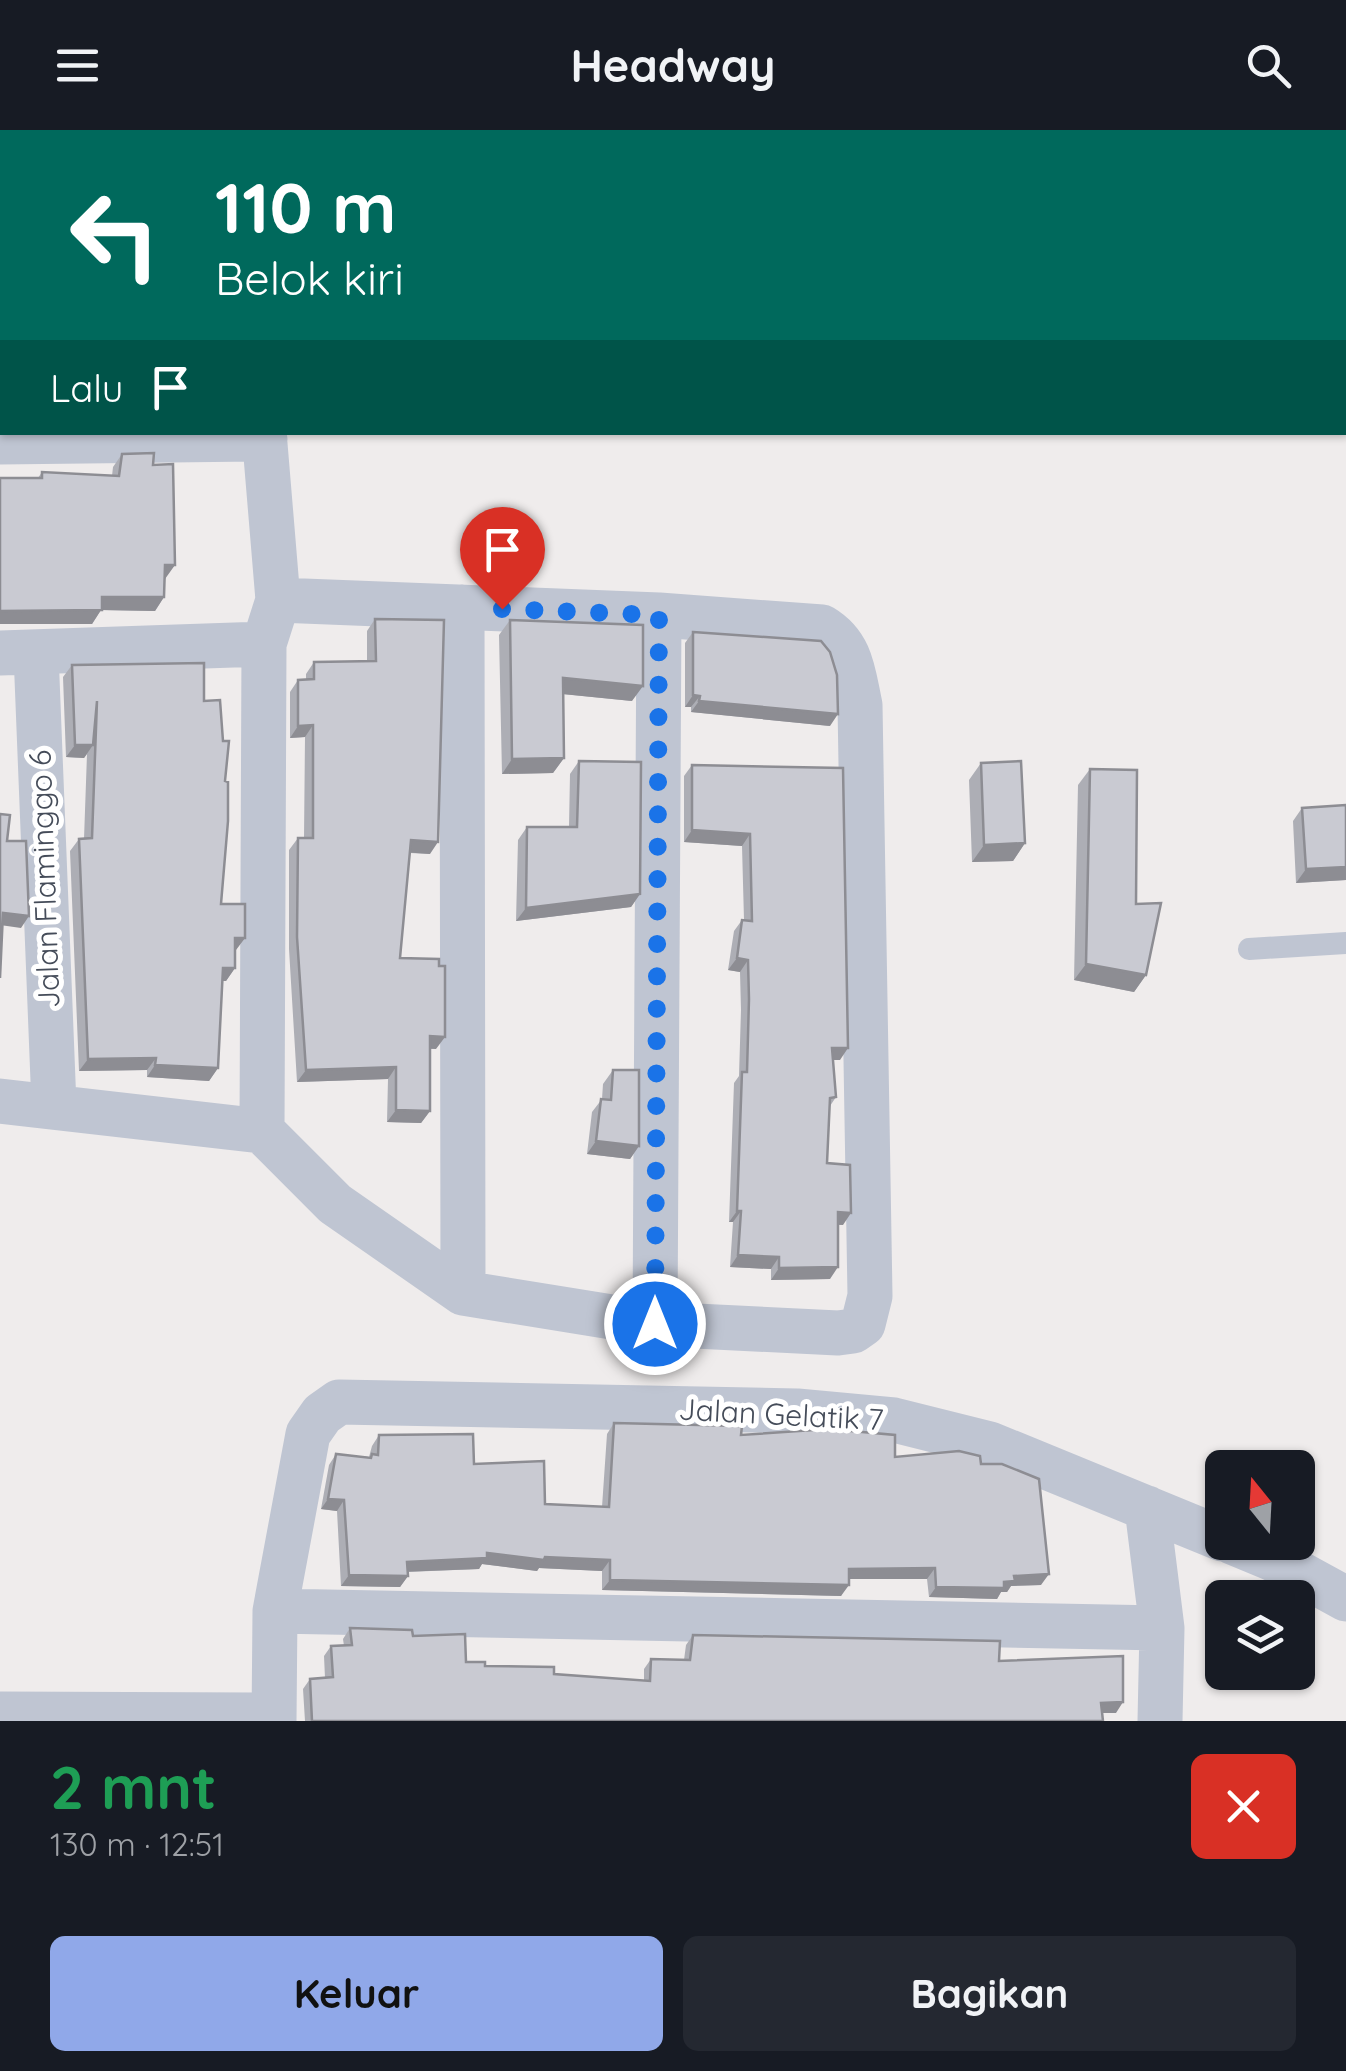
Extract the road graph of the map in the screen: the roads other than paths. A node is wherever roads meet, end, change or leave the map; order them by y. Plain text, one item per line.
1 (264, 436) edge
2 (0, 442) edge
3 (278, 600) junction
4 (462, 608) junction
5 (659, 615) junction
6 (264, 644) junction
7 (18, 653) edge
8 (1346, 942) edge
9 (1249, 949) dead end
10 (0, 1101) edge
11 (54, 1106) junction
12 (262, 1130) junction
13 (464, 1293) junction
14 (655, 1324) junction
15 (1147, 1508) junction
16 (1205, 1532) edge
17 (1275, 1560) edge
18 (1346, 1598) edge
19 (275, 1610) junction
20 (1162, 1628) junction
21 (30, 1716) edge
22 (274, 1718) edge
23 (1160, 1721) edge

1 - 2 street
1 - 3 street
3 - 4 street
3 - 6 street
4 - 5 street
4 - 13 street
5 - 14 street
5 - 14 street
6 - 7 street
6 - 12 street
7 - 11 street, Jalan Flaminggo 6
8 - 9 lane
10 - 11 street
11 - 12 street
12 - 13 street
13 - 14 street
15 - 16 street, Jalan Gelatik 7
15 - 19 street, Jalan Gelatik 7
15 - 20 street
17 - 18 street
19 - 20 street
19 - 22 street
20 - 23 street
21 - 22 street

